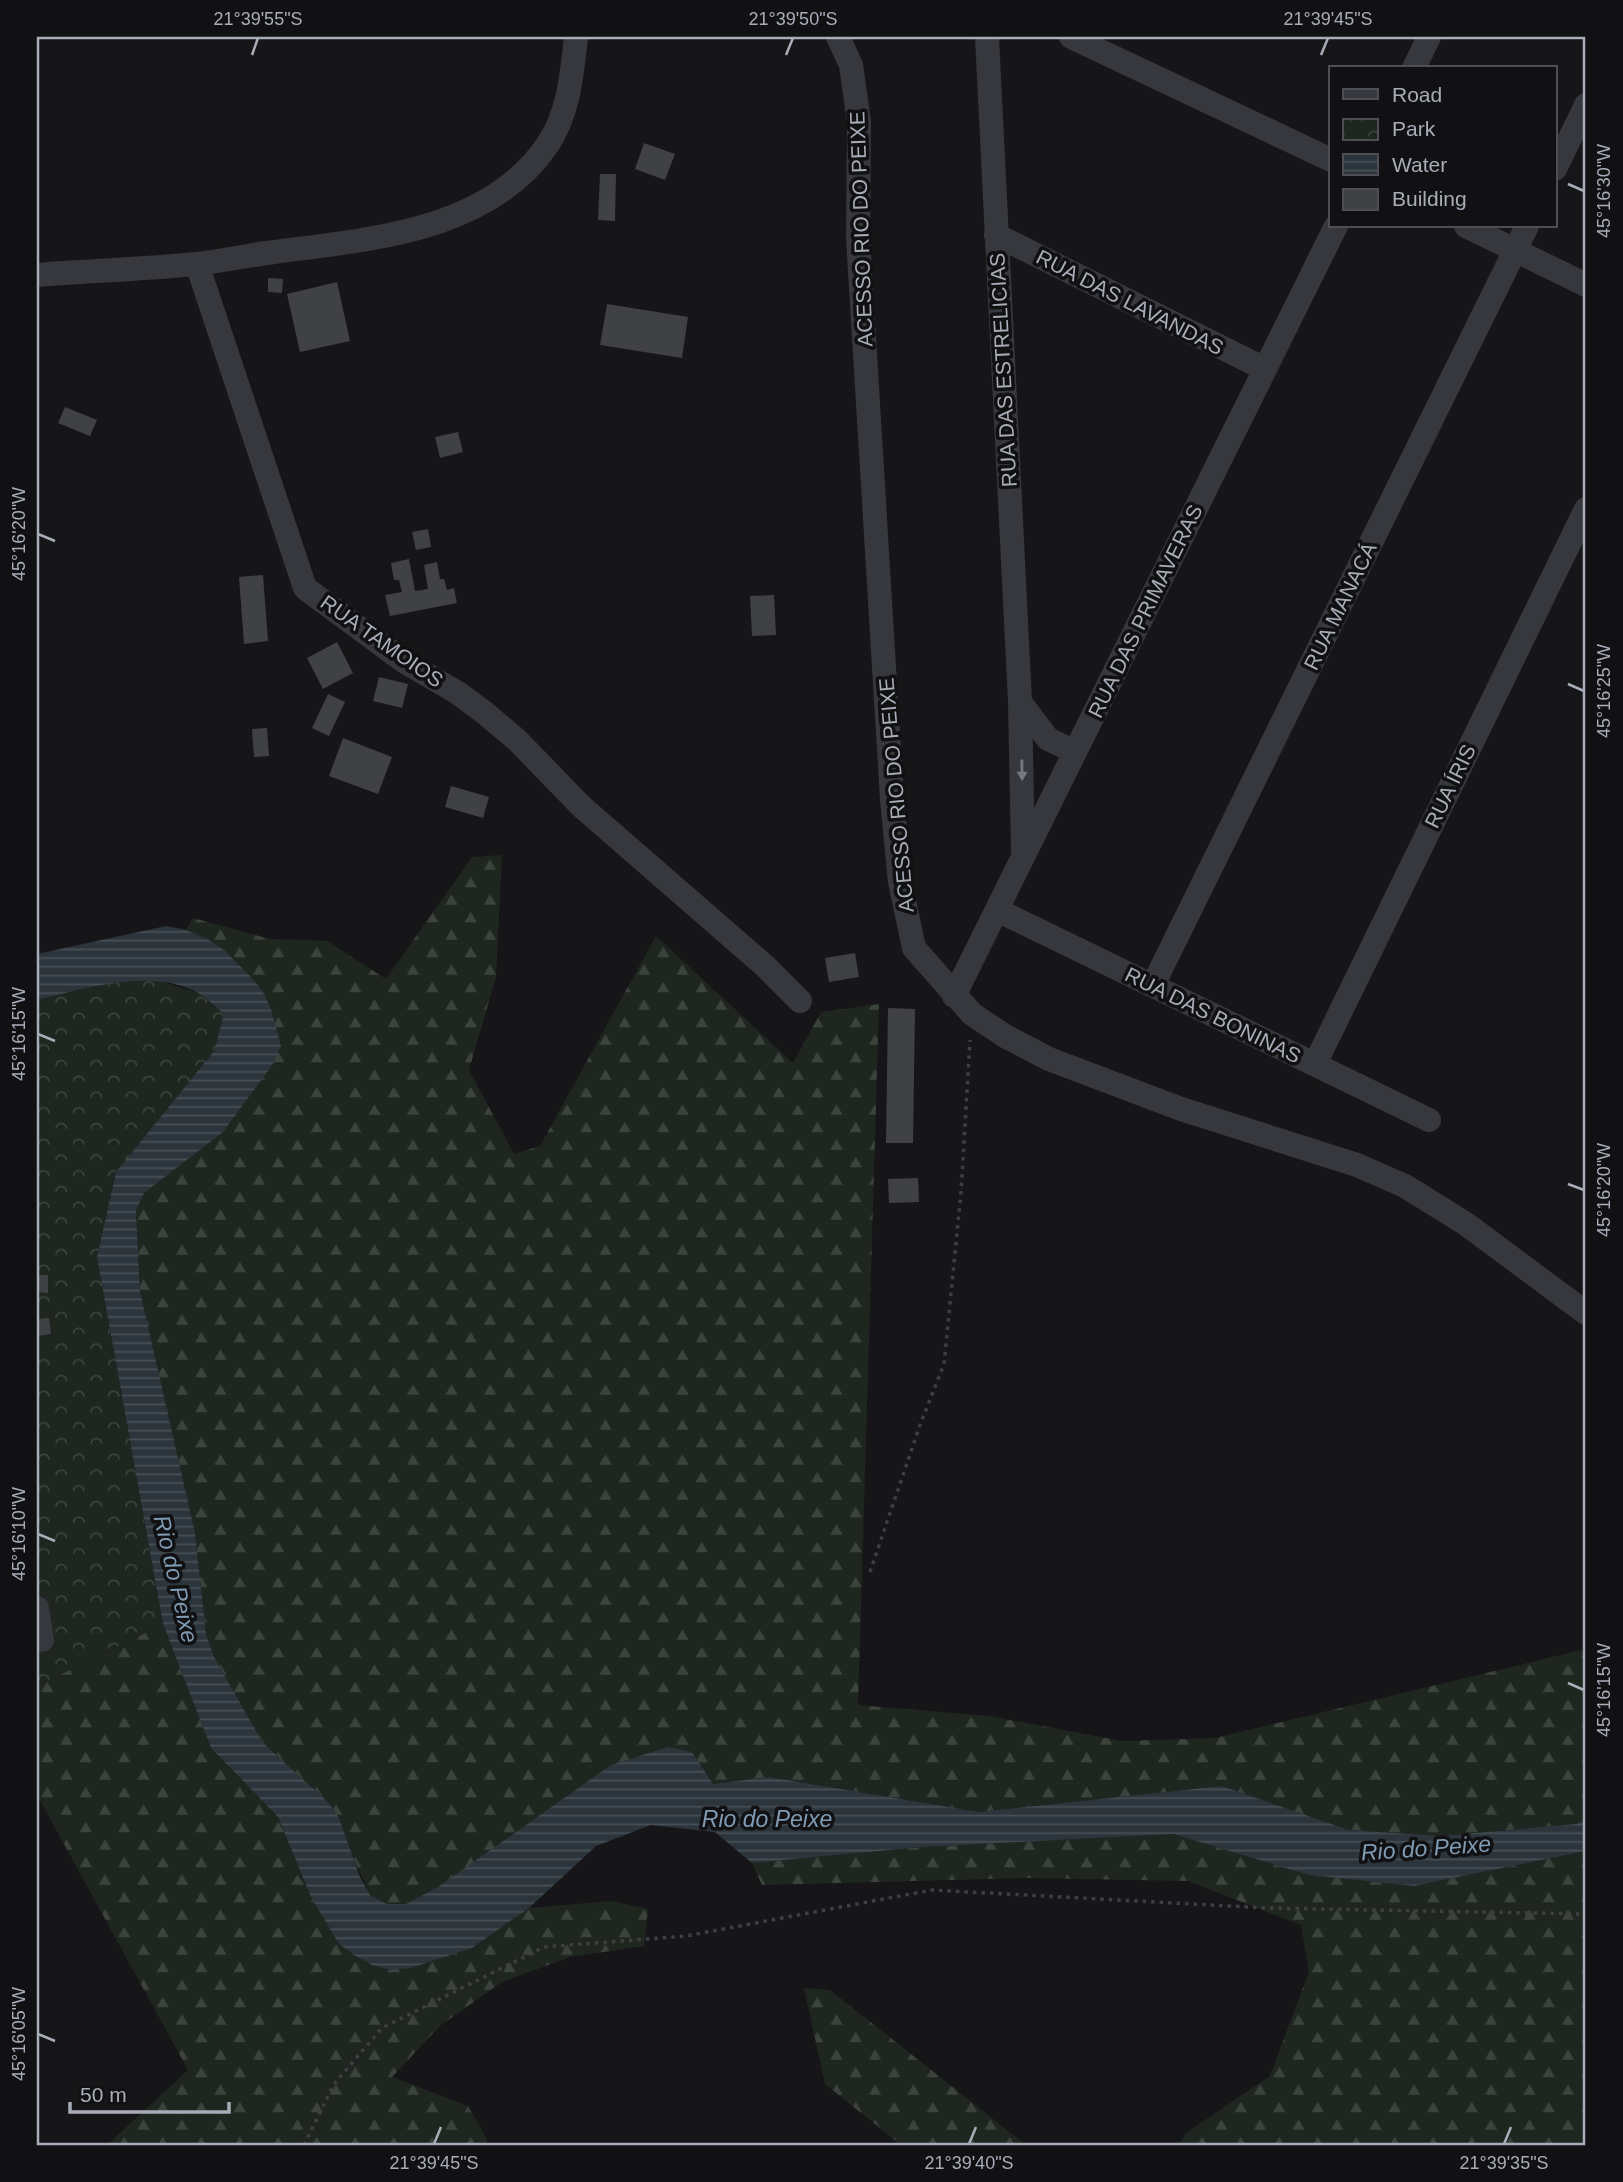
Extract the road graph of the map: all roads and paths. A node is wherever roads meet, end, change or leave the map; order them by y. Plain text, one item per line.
1 (576, 37) edge
2 (838, 37) edge
3 (987, 37) edge
4 (1071, 37) edge
5 (1429, 37) edge
6 (1415, 66) edge
7 (1586, 105) edge
8 (1329, 159) edge
9 (1556, 167) edge
10 (1335, 228) edge
11 (1470, 228) edge
12 (1526, 228) edge
13 (996, 235) junction
14 (1515, 250) junction
15 (197, 264) junction
16 (37, 275) edge
17 (1586, 285) edge
18 (1265, 369) junction
19 (1586, 509) edge
20 (1020, 702) junction
21 (1074, 752) junction
22 (1023, 856) junction
23 (997, 910) junction
24 (1153, 985) junction
25 (954, 996) junction
26 (800, 1001) dead end
27 (972, 1014) junction
28 (1315, 1064) junction
29 (1429, 1120) dead end
30 (1586, 1313) edge
31 (870, 1572) dead end
32 (37, 1608) edge
33 (42, 1640) dead end
34 (1586, 1914) edge
35 (304, 2145) edge

1 - 15 street
2 - 25 street, ACESSO RIO DO PEIXE
3 - 13 street, RUA DAS ESTRELICIAS
4 - 8 street
5 - 6 street
7 - 9 street
10 - 18 street, RUA DAS PRIMAVERAS
11 - 14 street
12 - 14 street, RUA MANACÁ
13 - 18 street, RUA DAS LAVANDAS
13 - 20 street, RUA DAS ESTRELICIAS
14 - 17 street
14 - 24 street, RUA MANACÁ
15 - 16 street
15 - 26 street, RUA TAMOIOS
18 - 21 street, RUA DAS PRIMAVERAS
19 - 28 street, RUA ÍRIS
20 - 21 street
20 -> 22 street, RUA DAS ESTRELICIAS
21 - 22 street, RUA DAS PRIMAVERAS
22 - 23 street, RUA DAS PRIMAVERAS
23 - 24 street, RUA DAS BONINAS
23 - 25 street, RUA DAS PRIMAVERAS
24 - 28 street, RUA DAS BONINAS
25 - 27 street, ACESSO RIO DO PEIXE
27 - 30 street, ACESSO RIO DO PEIXE
27 - 31 path
28 - 29 street, RUA DAS BONINAS
32 - 33 street
34 - 35 path

